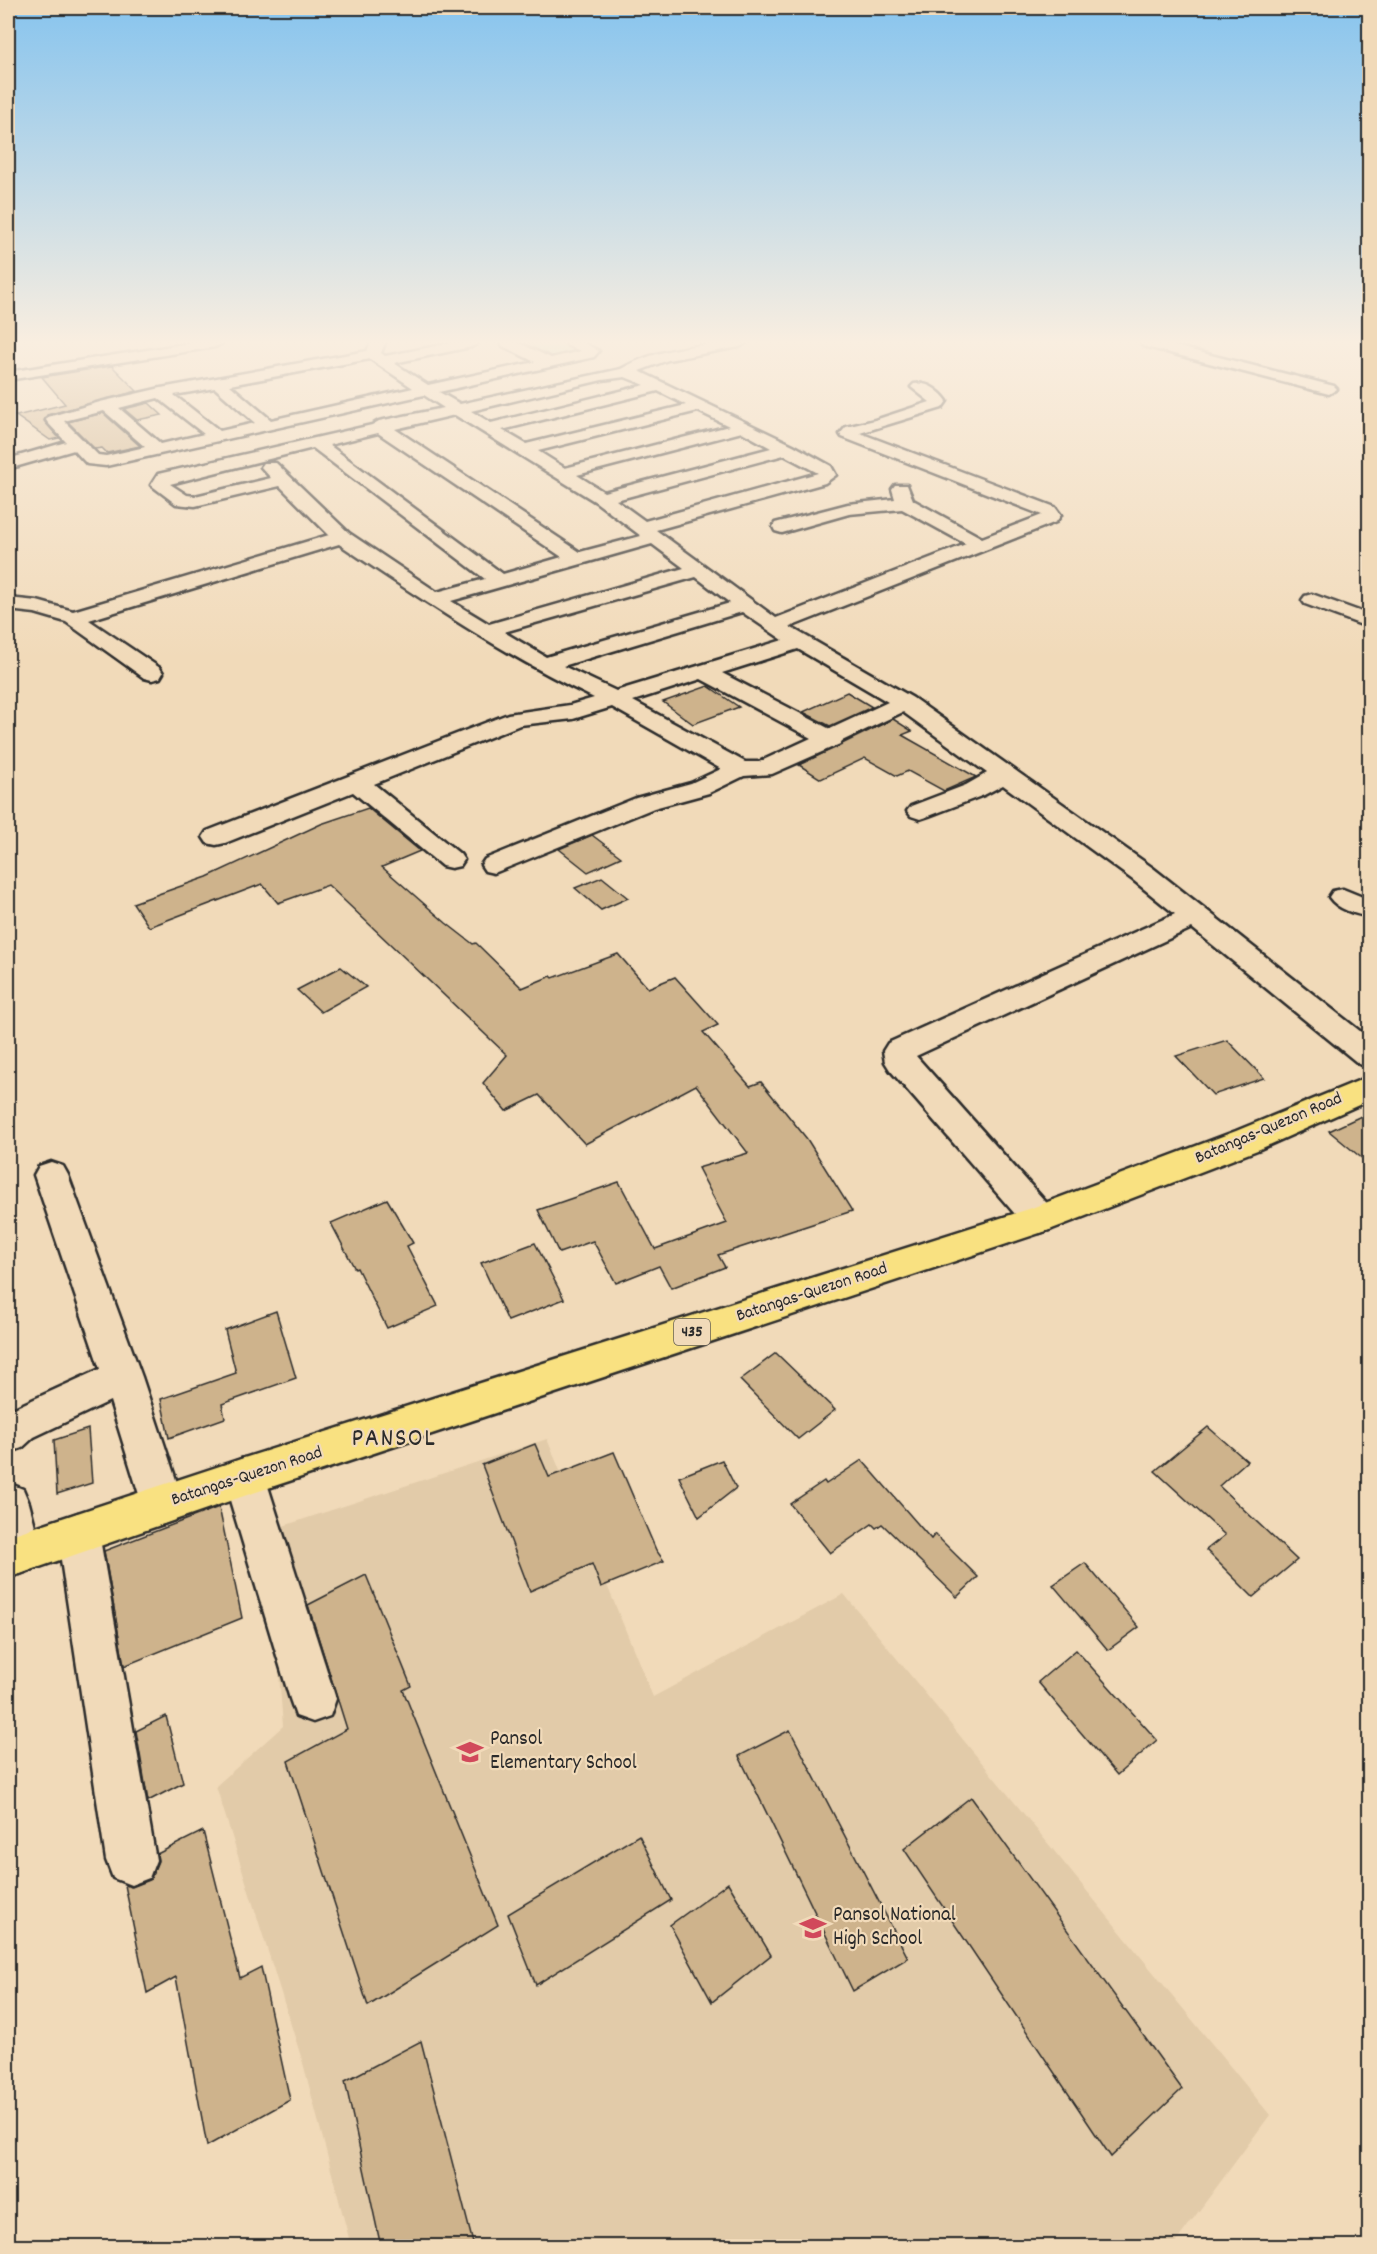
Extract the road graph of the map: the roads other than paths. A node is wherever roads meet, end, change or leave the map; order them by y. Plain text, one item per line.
1 (62, 448) edge
2 (80, 448) edge
3 (166, 448) edge
4 (289, 448) edge
5 (323, 448) edge
6 (413, 448) edge
7 (520, 448) edge
8 (530, 448) edge
9 (664, 448) edge
10 (885, 448) edge
11 (787, 449) joint
12 (158, 450) joint
13 (523, 450) junction
14 (256, 456) junction
15 (683, 460) dead end
16 (8, 464) edge
17 (704, 471) junction
18 (561, 474) junction
19 (285, 480) junction
20 (602, 498) junction
21 (782, 527) dead end
22 (647, 533) junction
23 (342, 537) junction
24 (981, 545) junction
25 (576, 558) junction
26 (697, 571) junction
27 (499, 580) junction
28 (434, 598) junction
29 (1312, 600) dead end
30 (8, 604) edge
31 (745, 605) junction
32 (73, 618) junction
33 (1370, 622) edge
34 (774, 626) junction
35 (486, 631) junction
36 (798, 642) junction
37 (543, 665) junction
38 (703, 672) junction
39 (152, 674) dead end
40 (612, 698) junction
41 (905, 703) junction
42 (832, 738) junction
43 (740, 769) junction
44 (1004, 774) junction
45 (357, 782) junction
46 (326, 794) junction
47 (383, 804) junction
48 (920, 811) dead end
49 (216, 837) dead end
50 (451, 860) dead end
51 (494, 865) dead end
52 (1343, 897) dead end
53 (1370, 909) edge
54 (1196, 915) junction
55 (1370, 1056) edge
56 (1370, 1087) edge
57 (51, 1175) dead end
58 (1040, 1219) junction
59 (122, 1377) junction
60 (8, 1435) edge
61 (244, 1478) junction
62 (8, 1503) edge
63 (163, 1504) junction
64 (78, 1533) junction
65 (14, 1555) edge
66 (313, 1699) dead end
67 (131, 1860) dead end

1 - 16 street
2 - 12 street
3 - 12 street
4 - 14 street
5 - 27 street
6 - 25 street
7 - 13 street
8 - 13 street
9 - 18 street
10 - 24 street
11 - 17 street
11 - 22 street
13 - 18 street
14 - 19 street
14 - 19 street
15 - 17 street
17 - 20 street
18 - 20 street
19 - 23 street
20 - 22 street
21 - 24 street
22 - 25 street
22 - 26 street
23 - 28 street
23 - 32 street
24 - 34 street
25 - 27 street
26 - 31 street
26 - 35 street
27 - 28 street
28 - 35 street
29 - 33 street
30 - 32 street
31 - 34 street
31 - 37 street
32 - 39 street
34 - 36 street
35 - 37 street
36 - 38 street
36 - 41 street
37 - 40 street
38 - 40 street
38 - 42 street
40 - 43 street
40 - 45 street
41 - 42 street
41 - 44 street
42 - 43 street
43 - 51 street
44 - 48 street
44 - 54 street
45 - 46 street
45 - 47 street
46 - 47 street
46 - 49 street
47 - 50 street
52 - 53 street
54 - 55 street
54 - 58 street
56 - 58 main road, Batangas-Quezon Road / 435
57 - 59 street
58 - 61 main road, Batangas-Quezon Road / 435
59 - 60 street
59 - 63 street
61 - 63 main road, Batangas-Quezon Road / 435
61 - 66 street
62 - 65 street
63 - 64 main road, Batangas-Quezon Road / 435
64 - 65 main road, Batangas-Quezon Road / 435
64 - 67 street

